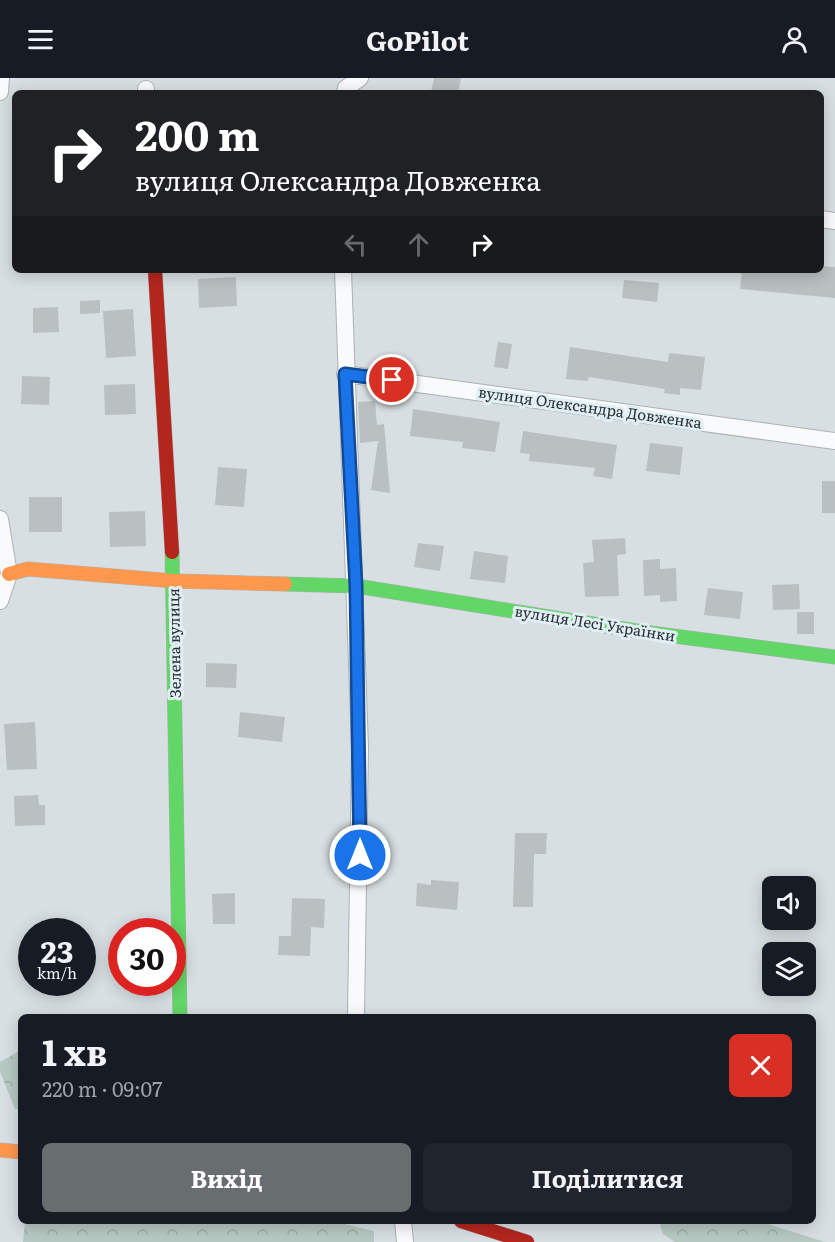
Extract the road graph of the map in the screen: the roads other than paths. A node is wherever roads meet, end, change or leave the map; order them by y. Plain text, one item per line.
1 (1, 78) edge
2 (360, 78) edge
3 (346, 90) edge
4 (0, 92) edge
5 (155, 273) edge
6 (343, 273) edge
7 (345, 374) junction
8 (835, 441) edge
9 (0, 519) edge
10 (9, 574) junction
11 (174, 581) junction
12 (356, 586) junction
13 (0, 601) edge
14 (835, 657) edge
15 (180, 1014) edge
16 (356, 1014) edge
17 (0, 1150) edge
18 (18, 1152) edge
19 (402, 1224) edge
20 (470, 1224) edge
21 (405, 1242) edge
22 (527, 1242) edge

1 - 4 street
2 - 3 street
5 - 11 street, Зелена вулиця
6 - 7 street
7 - 8 street, вулиця Олександра Довженка
7 - 12 street
9 - 10 street
10 - 11 street, вулиця Лесі Українки
10 - 13 street
11 - 12 street, вулиця Лесі Українки
11 - 15 street, Зелена вулиця
12 - 14 street, вулиця Лесі Українки
12 - 16 street
17 - 18 street
19 - 21 street
20 - 22 street

